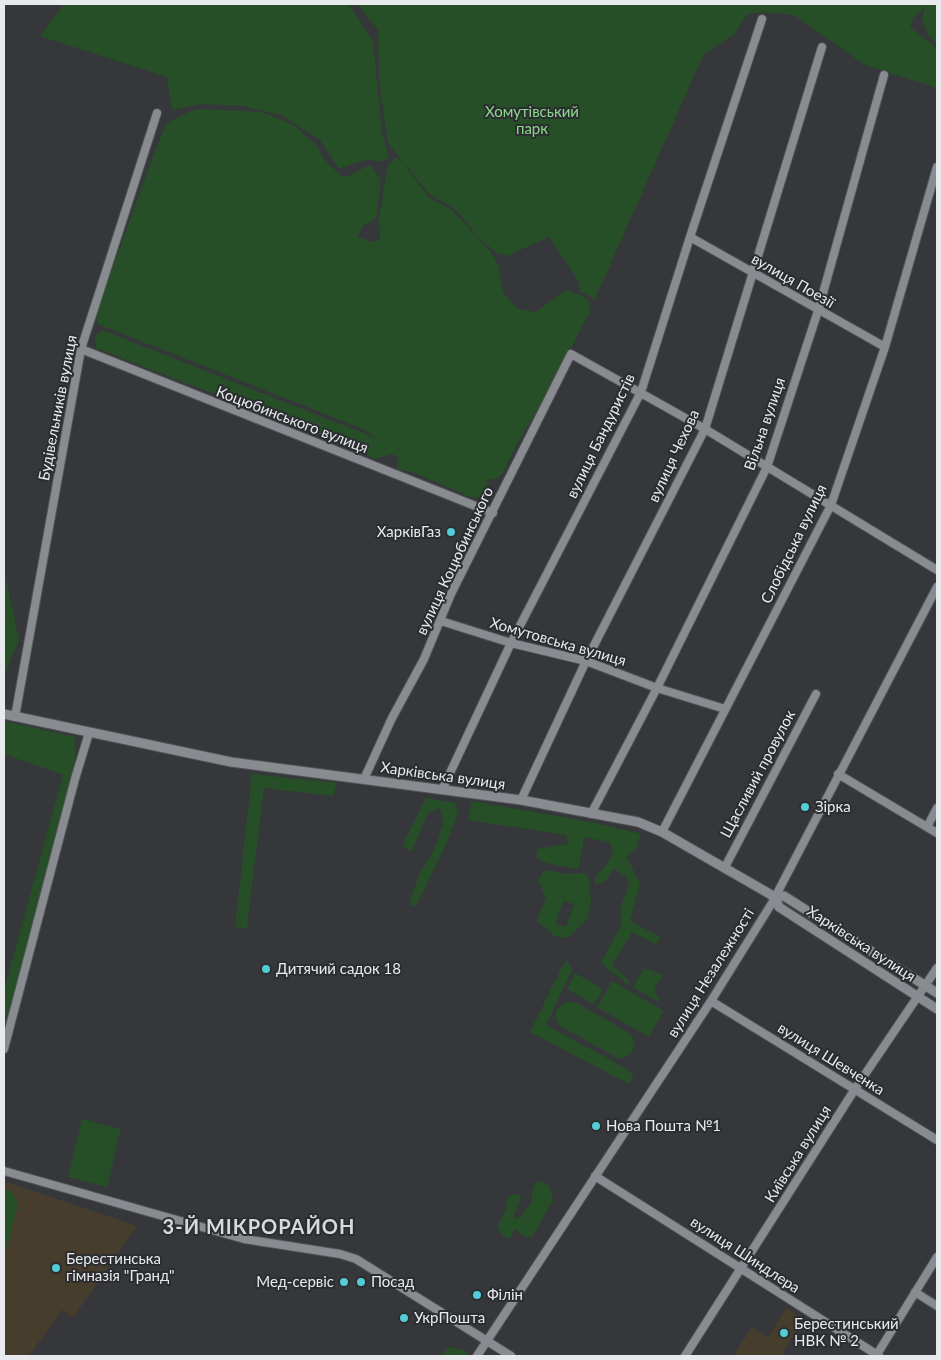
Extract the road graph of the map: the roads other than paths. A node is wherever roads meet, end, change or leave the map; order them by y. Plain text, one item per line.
1 (762, 19) dead end
2 (822, 47) dead end
3 (884, 75) dead end
4 (157, 113) dead end
5 (937, 167) edge
6 (690, 236) junction
7 (754, 275) junction
8 (818, 311) junction
9 (885, 347) junction
10 (81, 350) junction
11 (641, 392) junction
12 (705, 429) junction
13 (767, 467) junction
14 (831, 506) junction
15 (493, 513) junction
16 (937, 570) edge
17 (937, 587) edge
18 (441, 621) junction
19 (511, 643) junction
20 (586, 661) junction
21 (657, 688) junction
22 (816, 694) dead end
23 (725, 709) junction
24 (4, 714) edge
25 (15, 717) junction
26 (89, 733) junction
27 (838, 774) junction
28 (364, 779) junction
29 (442, 790) junction
30 (521, 800) junction
31 (937, 808) edge
32 (591, 814) junction
33 (927, 827) junction
34 (662, 832) junction
35 (937, 833) edge
36 (724, 867) junction
37 (775, 897) junction
38 (937, 968) edge
39 (926, 986) junction
40 (937, 993) edge
41 (919, 997) junction
42 (711, 1001) junction
43 (937, 1009) edge
44 (4, 1049) edge
45 (855, 1089) junction
46 (937, 1140) edge
47 (4, 1171) edge
48 (596, 1176) junction
49 (937, 1257) edge
50 (742, 1269) junction
51 (915, 1292) junction
52 (937, 1306) edge
53 (487, 1341) junction
54 (477, 1356) edge
55 (512, 1356) edge
56 (685, 1356) edge
57 (877, 1356) edge

1 - 6 street, вулиця Бандуристів
2 - 7 street, вулиця Чехова
3 - 8 street, Вільна вулиця
4 - 10 street, Будівельників вулиця
5 - 9 street, Слобідська вулиця
6 - 7 street, вулиця Поезії
6 - 11 street, вулиця Бандуристів
7 - 8 street, вулиця Поезії
7 - 12 street, вулиця Чехова
8 - 9 street, вулиця Поезії
8 - 13 street, Вільна вулиця
9 - 14 street, Слобідська вулиця
10 - 15 street, Коцюбинського вулиця
10 - 25 street, Будівельників вулиця
11 - 12 street
11 - 15 street, вулиця Коцюбинського
11 - 19 street, вулиця Бандуристів
12 - 13 street
12 - 20 street, вулиця Чехова
13 - 14 street
13 - 21 street, Вільна вулиця
14 - 16 street
14 - 23 street, Слобідська вулиця
15 - 18 street, вулиця Коцюбинського
17 - 27 street, вулиця Незалежності
18 - 19 street, Хомутовська вулиця
18 - 28 street, вулиця Коцюбинського
19 - 20 street, Хомутовська вулиця
19 - 29 street, вулиця Бандуристів
20 - 21 street, Хомутовська вулиця
20 - 30 street, вулиця Чехова
21 - 23 street, Хомутовська вулиця
21 - 32 street, Вільна вулиця
22 - 36 street, Щасливий провулок
23 - 34 street, Слобідська вулиця
24 - 25 street, Харківська вулиця
25 - 26 street, Харківська вулиця
26 - 28 street, Харківська вулиця
26 - 44 street
27 - 33 street
27 - 37 street, вулиця Незалежності
28 - 29 street, Харківська вулиця
29 - 30 street, Харківська вулиця
30 - 32 street, Харківська вулиця
31 - 33 street
32 - 34 street, Харківська вулиця
33 - 35 street
34 - 36 street, Харківська вулиця
36 - 37 street, Харківська вулиця
37 - 39 street, Харківська вулиця
37 - 41 street, Харківська вулиця
37 - 42 street, вулиця Незалежності
38 - 39 street, Київська вулиця
39 - 40 street, Харківська вулиця
39 - 41 street, Київська вулиця
41 - 43 street, Харківська вулиця
41 - 45 street, Київська вулиця
42 - 45 street, вулиця Шевченка
42 - 48 street, вулиця Незалежності
45 - 46 street, вулиця Шевченка
45 - 50 street, Київська вулиця
47 - 53 street
48 - 50 street, вулиця Шиндлера
48 - 53 street, вулиця Незалежності
49 - 51 street
50 - 56 street, Київська вулиця
50 - 57 street, вулиця Шиндлера
51 - 52 street
51 - 57 street
53 - 54 street, вулиця Незалежності
53 - 55 street

